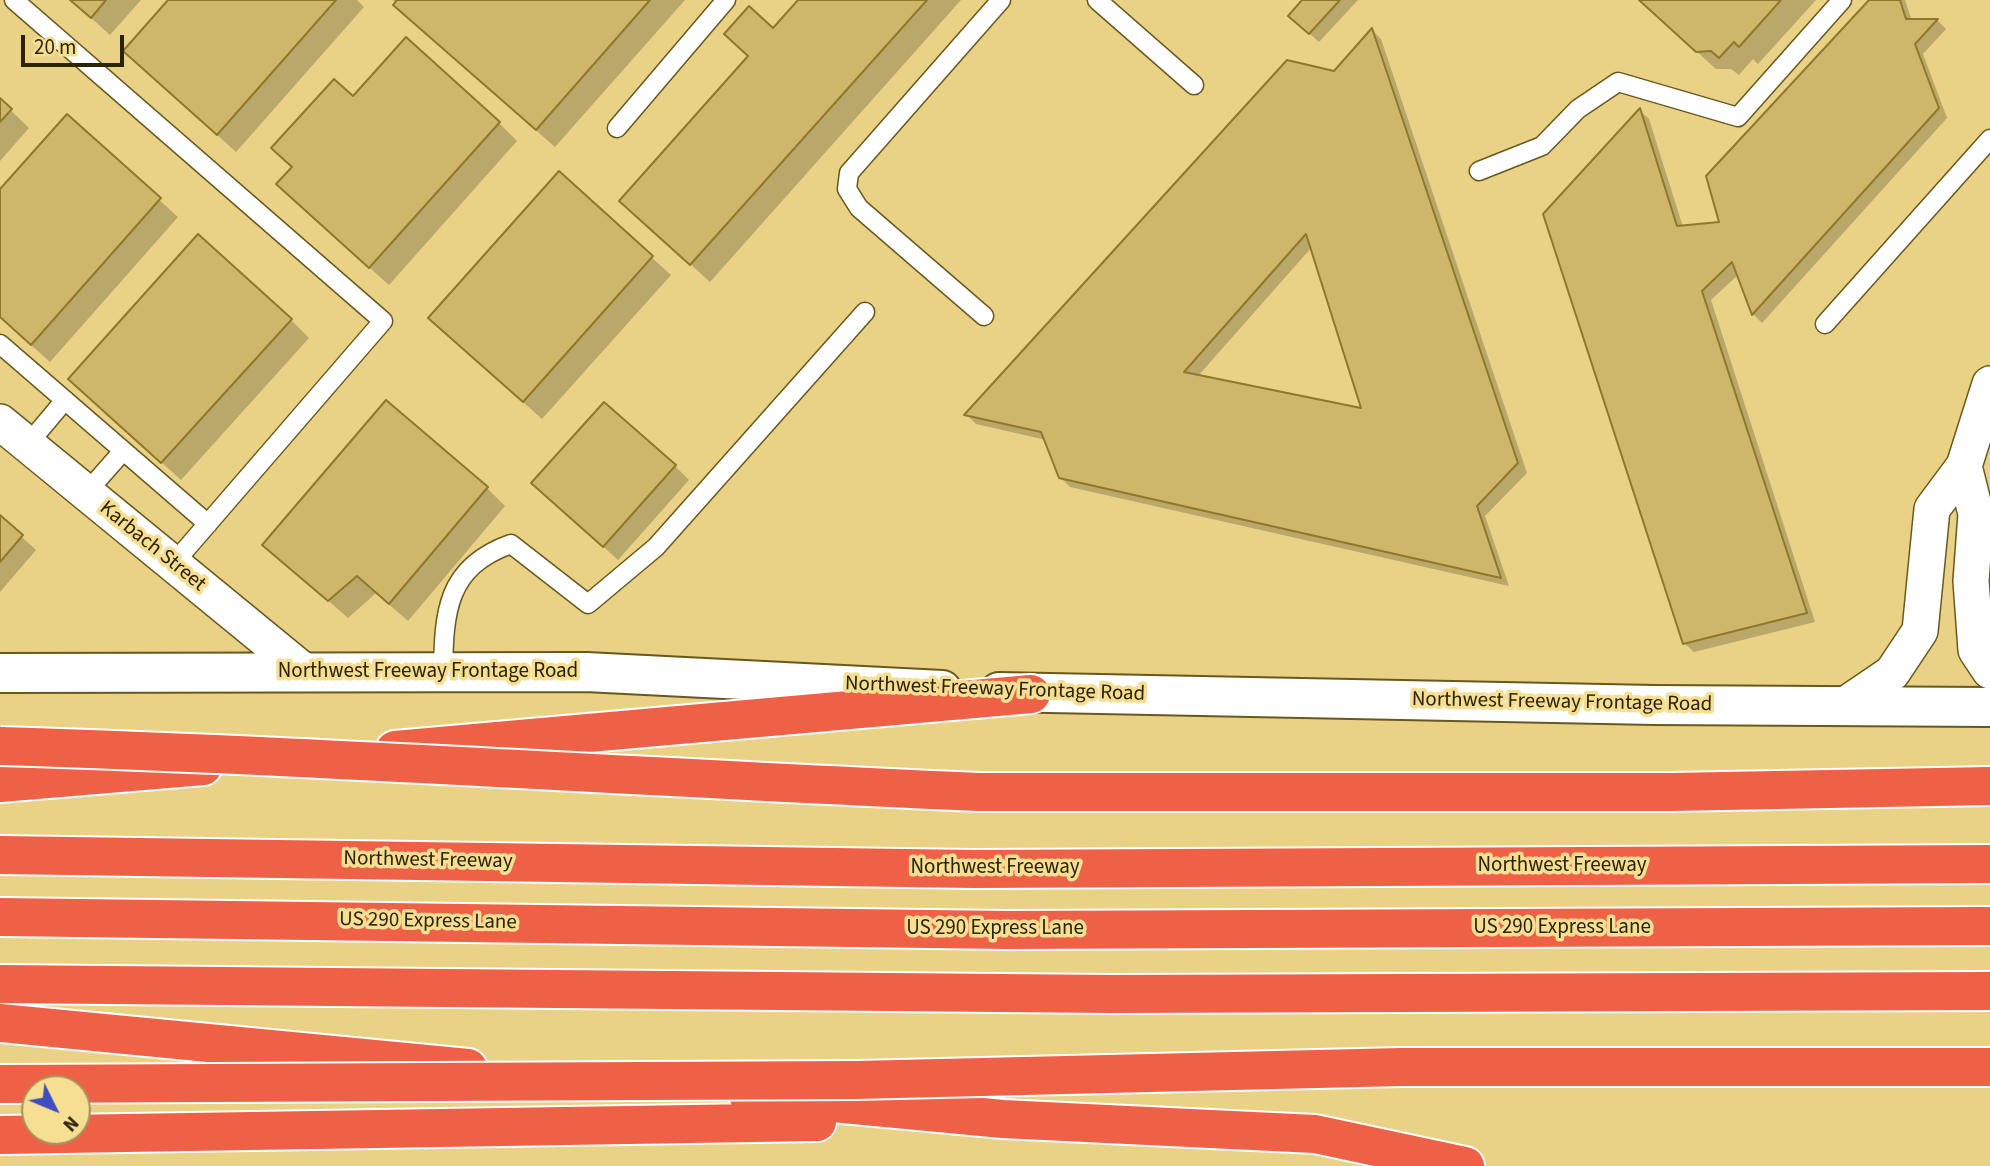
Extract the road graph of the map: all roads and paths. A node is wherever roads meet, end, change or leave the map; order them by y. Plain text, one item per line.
1 (14, 0) edge
2 (726, 0) edge
3 (1001, 0) edge
4 (1097, 0) edge
5 (1842, 0) edge
6 (1194, 85) dead end
7 (617, 128) dead end
8 (1990, 139) edge
9 (1479, 171) dead end
10 (866, 312) dead end
11 (984, 316) dead end
12 (1825, 324) dead end
13 (2, 350) edge
14 (1990, 384) edge
15 (65, 400) junction
16 (0, 422) edge
17 (28, 444) junction
18 (123, 451) junction
19 (1964, 466) junction
20 (86, 493) junction
21 (208, 524) junction
22 (173, 564) junction
23 (1990, 671) edge
24 (305, 672) junction
25 (0, 673) edge
26 (443, 673) junction
27 (1031, 694) junction
28 (1842, 706) junction
29 (1990, 707) edge
30 (0, 746) edge
31 (0, 783) edge
32 (1990, 786) edge
33 (0, 855) edge
34 (1990, 864) edge
35 (0, 917) edge
36 (1990, 926) edge
37 (0, 984) edge
38 (1990, 991) edge
39 (0, 1023) edge
40 (1990, 1067) edge
41 (0, 1084) edge
42 (1003, 1119) junction
43 (0, 1135) edge
44 (1465, 1166) edge

1 - 21 lane
2 - 7 lane
3 - 11 lane
4 - 6 lane
5 - 9 lane
8 - 12 lane
10 - 26 lane
13 - 15 lane
14 - 19 street
15 - 17 lane
15 - 18 lane
16 - 17 street, Karbach Street
17 - 20 street, Karbach Street
18 - 20 lane
18 - 21 lane
19 - 23 street
19 - 28 street
20 - 22 street, Karbach Street
21 - 22 lane
22 - 24 street, Karbach Street
24 - 25 main road, Northwest Freeway Frontage Road
24 - 26 main road, Northwest Freeway Frontage Road
26 - 27 main road, Northwest Freeway Frontage Road
27 - 28 main road, Northwest Freeway Frontage Road
27 - 31 highway
28 - 29 main road, Northwest Freeway Frontage Road
30 - 32 highway, bridge
33 - 34 highway, Northwest Freeway
35 - 36 highway, US 290 Express Lane
37 - 38 highway
39 - 42 highway
40 - 41 highway, bridge
42 - 43 highway
42 - 44 highway

